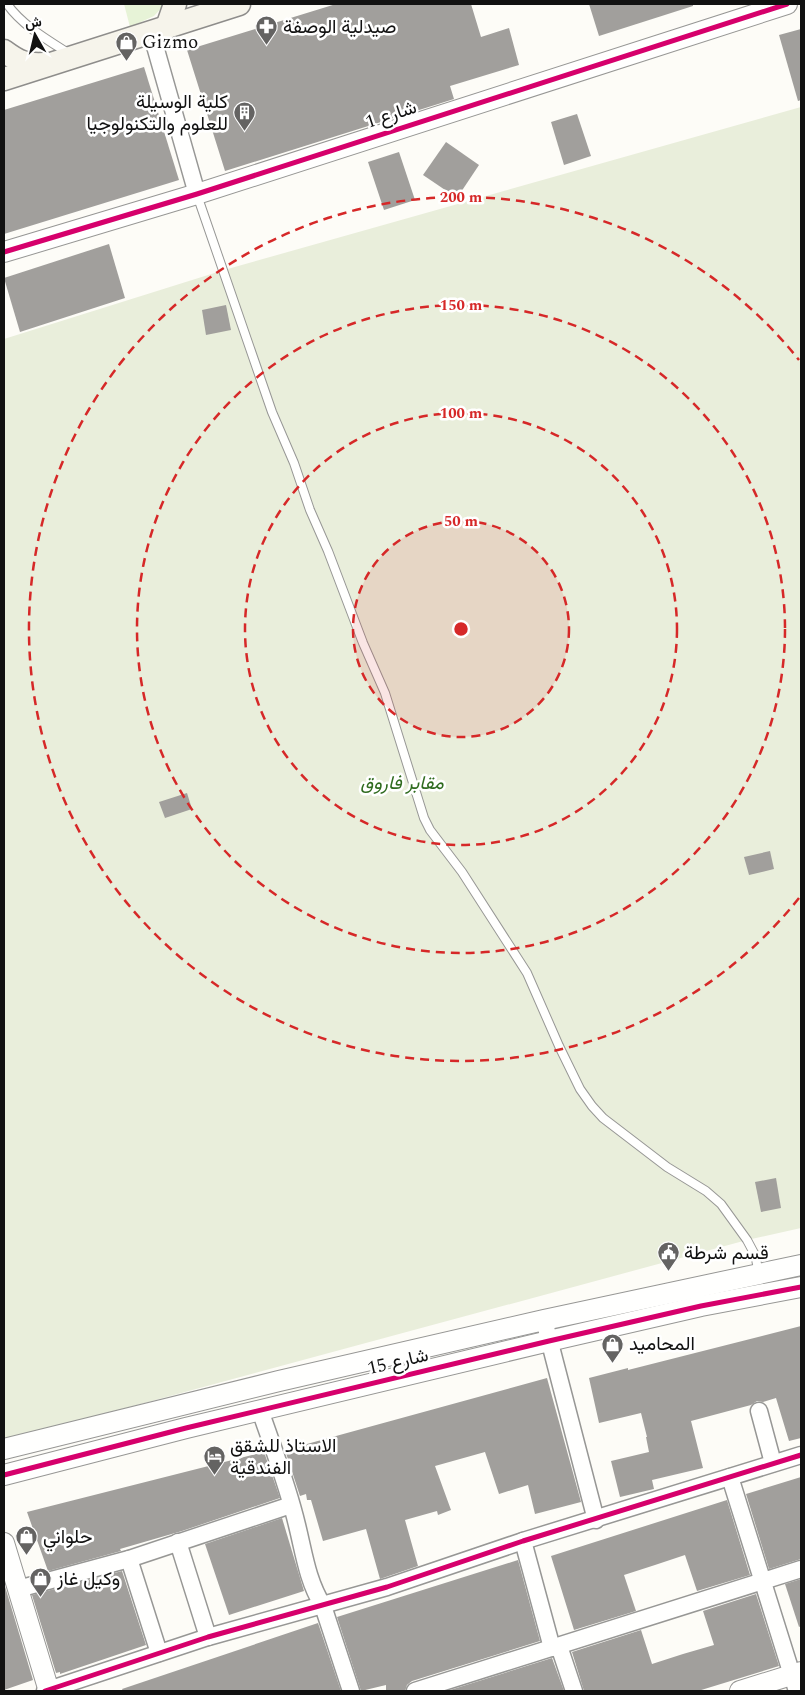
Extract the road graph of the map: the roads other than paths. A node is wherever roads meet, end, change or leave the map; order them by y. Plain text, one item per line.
1 (6, 4) edge
2 (175, 4) edge
3 (239, 4) edge
4 (787, 4) edge
5 (159, 30) junction
6 (4, 51) edge
7 (67, 59) junction
8 (4, 79) edge
9 (196, 194) junction
10 (4, 252) edge
11 (801, 1265) edge
12 (760, 1275) junction
13 (801, 1287) edge
14 (544, 1320) junction
15 (549, 1341) junction
16 (260, 1410) junction
17 (759, 1411) dead end
18 (4, 1449) edge
19 (801, 1455) edge
20 (773, 1463) junction
21 (4, 1475) edge
22 (730, 1477) junction
23 (291, 1505) junction
24 (596, 1520) junction
25 (178, 1542) junction
26 (524, 1542) junction
27 (4, 1543) edge
28 (129, 1559) junction
29 (801, 1569) edge
30 (763, 1582) junction
31 (18, 1589) junction
32 (323, 1606) junction
33 (208, 1637) junction
34 (556, 1647) junction
35 (159, 1652) junction
36 (797, 1680) edge
37 (47, 1691) edge
38 (351, 1691) edge
39 (415, 1691) edge
40 (574, 1691) edge
41 (740, 1691) edge

1 - 7 lane
2 - 5 main road
3 - 5 main road
4 - 9 street, شارع 1
5 - 7 main road
5 - 9 street
6 - 7 main road
7 - 8 main road
9 - 10 street, شارع 1
9 - 12 lane
11 - 12 street, شارع 15
12 - 14 street, شارع 15
13 - 15 street, شارع 15
14 - 15 street
14 - 18 street, شارع 15
15 - 16 street, شارع 15
15 - 24 street
16 - 21 street, شارع 15
16 - 23 street
17 - 20 street
19 - 20 street
20 - 22 street
22 - 24 street
22 - 30 street
23 - 25 street
23 - 32 street
24 - 26 street
25 - 28 street
25 - 33 street
26 - 32 street
26 - 34 street
27 - 31 street
28 - 31 street
28 - 35 street
29 - 30 street
30 - 34 street
30 - 36 street
31 - 37 street
32 - 33 street
32 - 38 street
33 - 35 street
34 - 39 street
34 - 40 street
35 - 37 street
36 - 41 street

